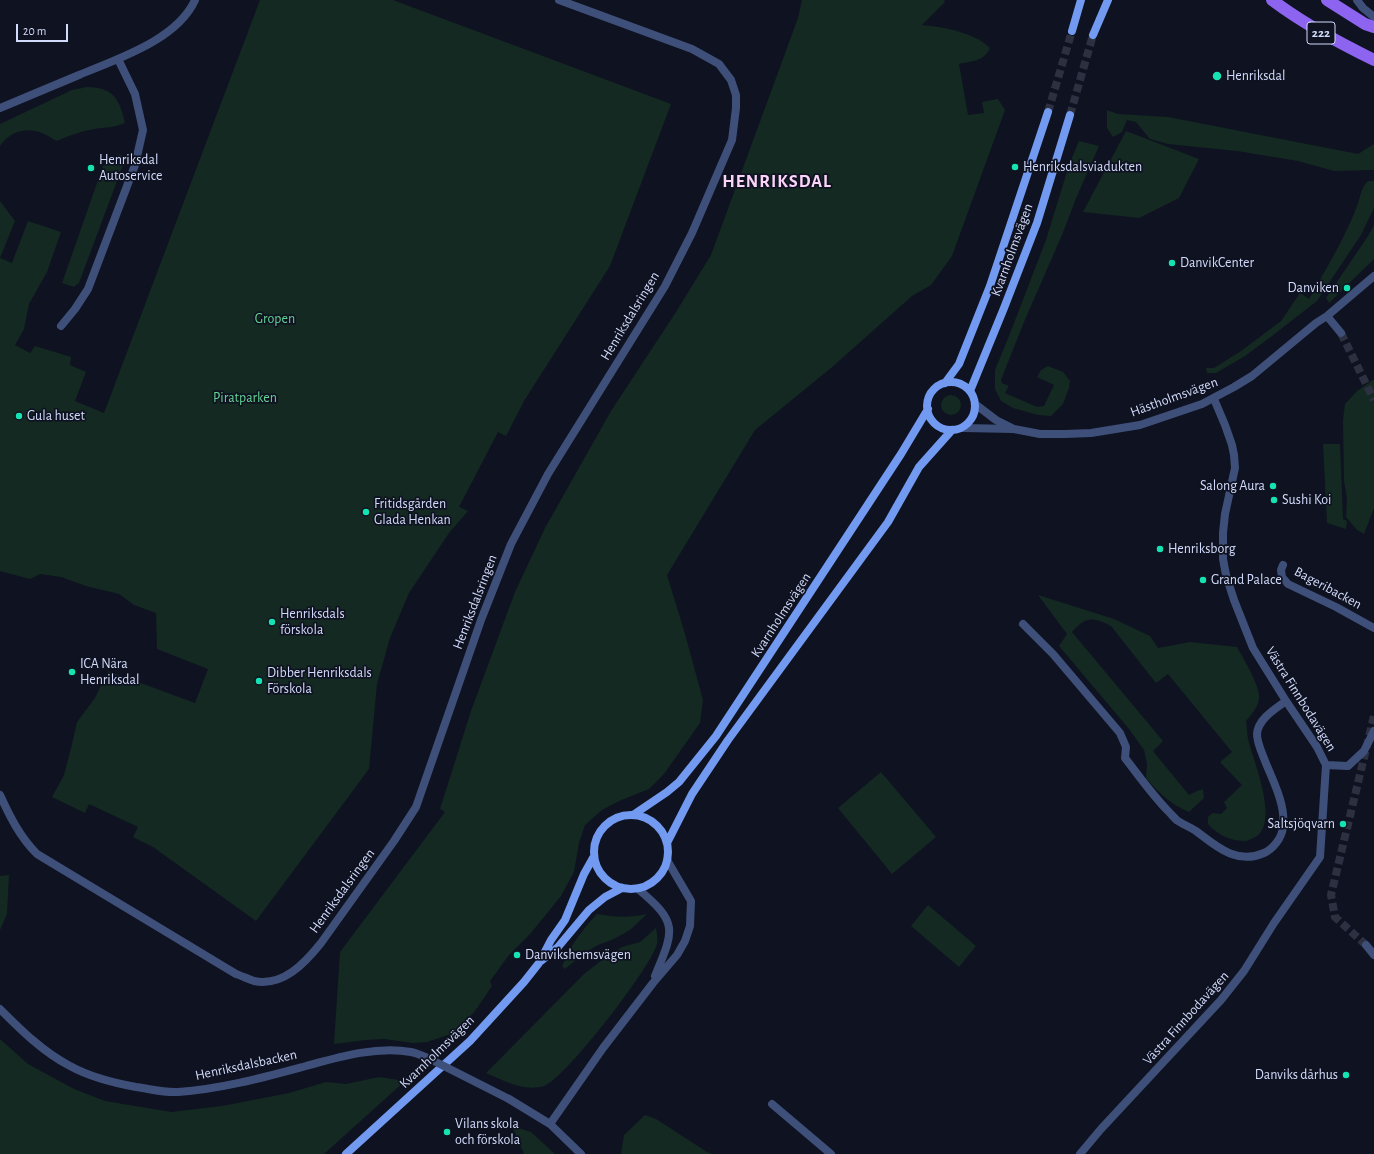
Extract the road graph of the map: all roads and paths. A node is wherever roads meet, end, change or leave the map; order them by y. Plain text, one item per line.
1 (195, 0) edge
2 (559, 0) edge
3 (1081, 0) edge
4 (1108, 0) edge
5 (1272, 0) edge
6 (1327, 0) edge
7 (1357, 0) edge
8 (1374, 17) edge
9 (1374, 27) edge
10 (1072, 31) tunnel mouth
11 (1093, 35) tunnel mouth
12 (118, 58) junction
13 (1374, 60) edge
14 (0, 108) edge
15 (1048, 112) tunnel mouth
16 (1070, 115) tunnel mouth
17 (1374, 276) edge
18 (1327, 316) junction
19 (61, 326) dead end
20 (1341, 334) tunnel mouth
21 (946, 383) junction
22 (970, 391) junction
23 (1214, 399) junction
24 (975, 404) junction
25 (928, 409) junction
26 (963, 428) junction
27 (1014, 429) junction
28 (952, 430) junction
29 (1283, 565) dead end
30 (1024, 624) dead end
31 (1374, 628) edge
32 (1286, 701) junction
33 (1374, 731) edge
34 (1326, 765) junction
35 (0, 795) edge
36 (633, 815) junction
37 (667, 843) junction
38 (594, 858) junction
39 (667, 860) junction
40 (622, 888) junction
41 (638, 889) junction
42 (1366, 944) tunnel mouth
43 (1374, 955) edge
44 (539, 963) junction
45 (653, 983) junction
46 (0, 1009) edge
47 (772, 1104) dead end
48 (550, 1124) junction
49 (346, 1154) edge
50 (580, 1154) edge
51 (831, 1154) edge
52 (1080, 1154) edge

1 - 12 street
2 - 35 street, Henriksdalsringen
3 - 10 street
4 - 11 street
5 - 13 main road, 222
6 - 9 main road, 222
7 - 8 street
12 - 14 street
12 - 19 street
15 - 21 street, Kvarnholmsvägen
16 - 22 street, Kvarnholmsvägen
17 - 18 street, Hästholmsvägen
18 - 20 street
18 - 23 street, Hästholmsvägen
21 - 22 street
21 - 25 street
22 - 24 street
23 - 27 street, Hästholmsvägen
23 - 32 street, Västra Finnbodavägen
24 - 26 street
24 - 27 street, Hästholmsvägen
25 - 28 street
25 - 36 street, Kvarnholmsvägen
26 - 27 street, Hästholmsvägen
26 - 28 street
28 - 37 street, Kvarnholmsvägen
29 - 31 street, Bageribacken
30 - 32 street
32 - 34 street, Västra Finnbodavägen
33 - 34 street
34 - 52 street, Västra Finnbodavägen
36 - 37 street
36 - 38 street, Kvarnholmsvägen
37 - 39 street, Kvarnholmsvägen
38 - 40 street
38 - 44 street, Kvarnholmsvägen
39 - 41 street, Kvarnholmsvägen
39 - 45 street
40 - 41 street
40 - 44 street, Kvarnholmsvägen
41 - 45 street
42 - 43 street
44 - 49 street, Kvarnholmsvägen
45 - 48 street
46 - 48 street, Henriksdalsbacken, bridge
47 - 51 street
48 - 50 street

